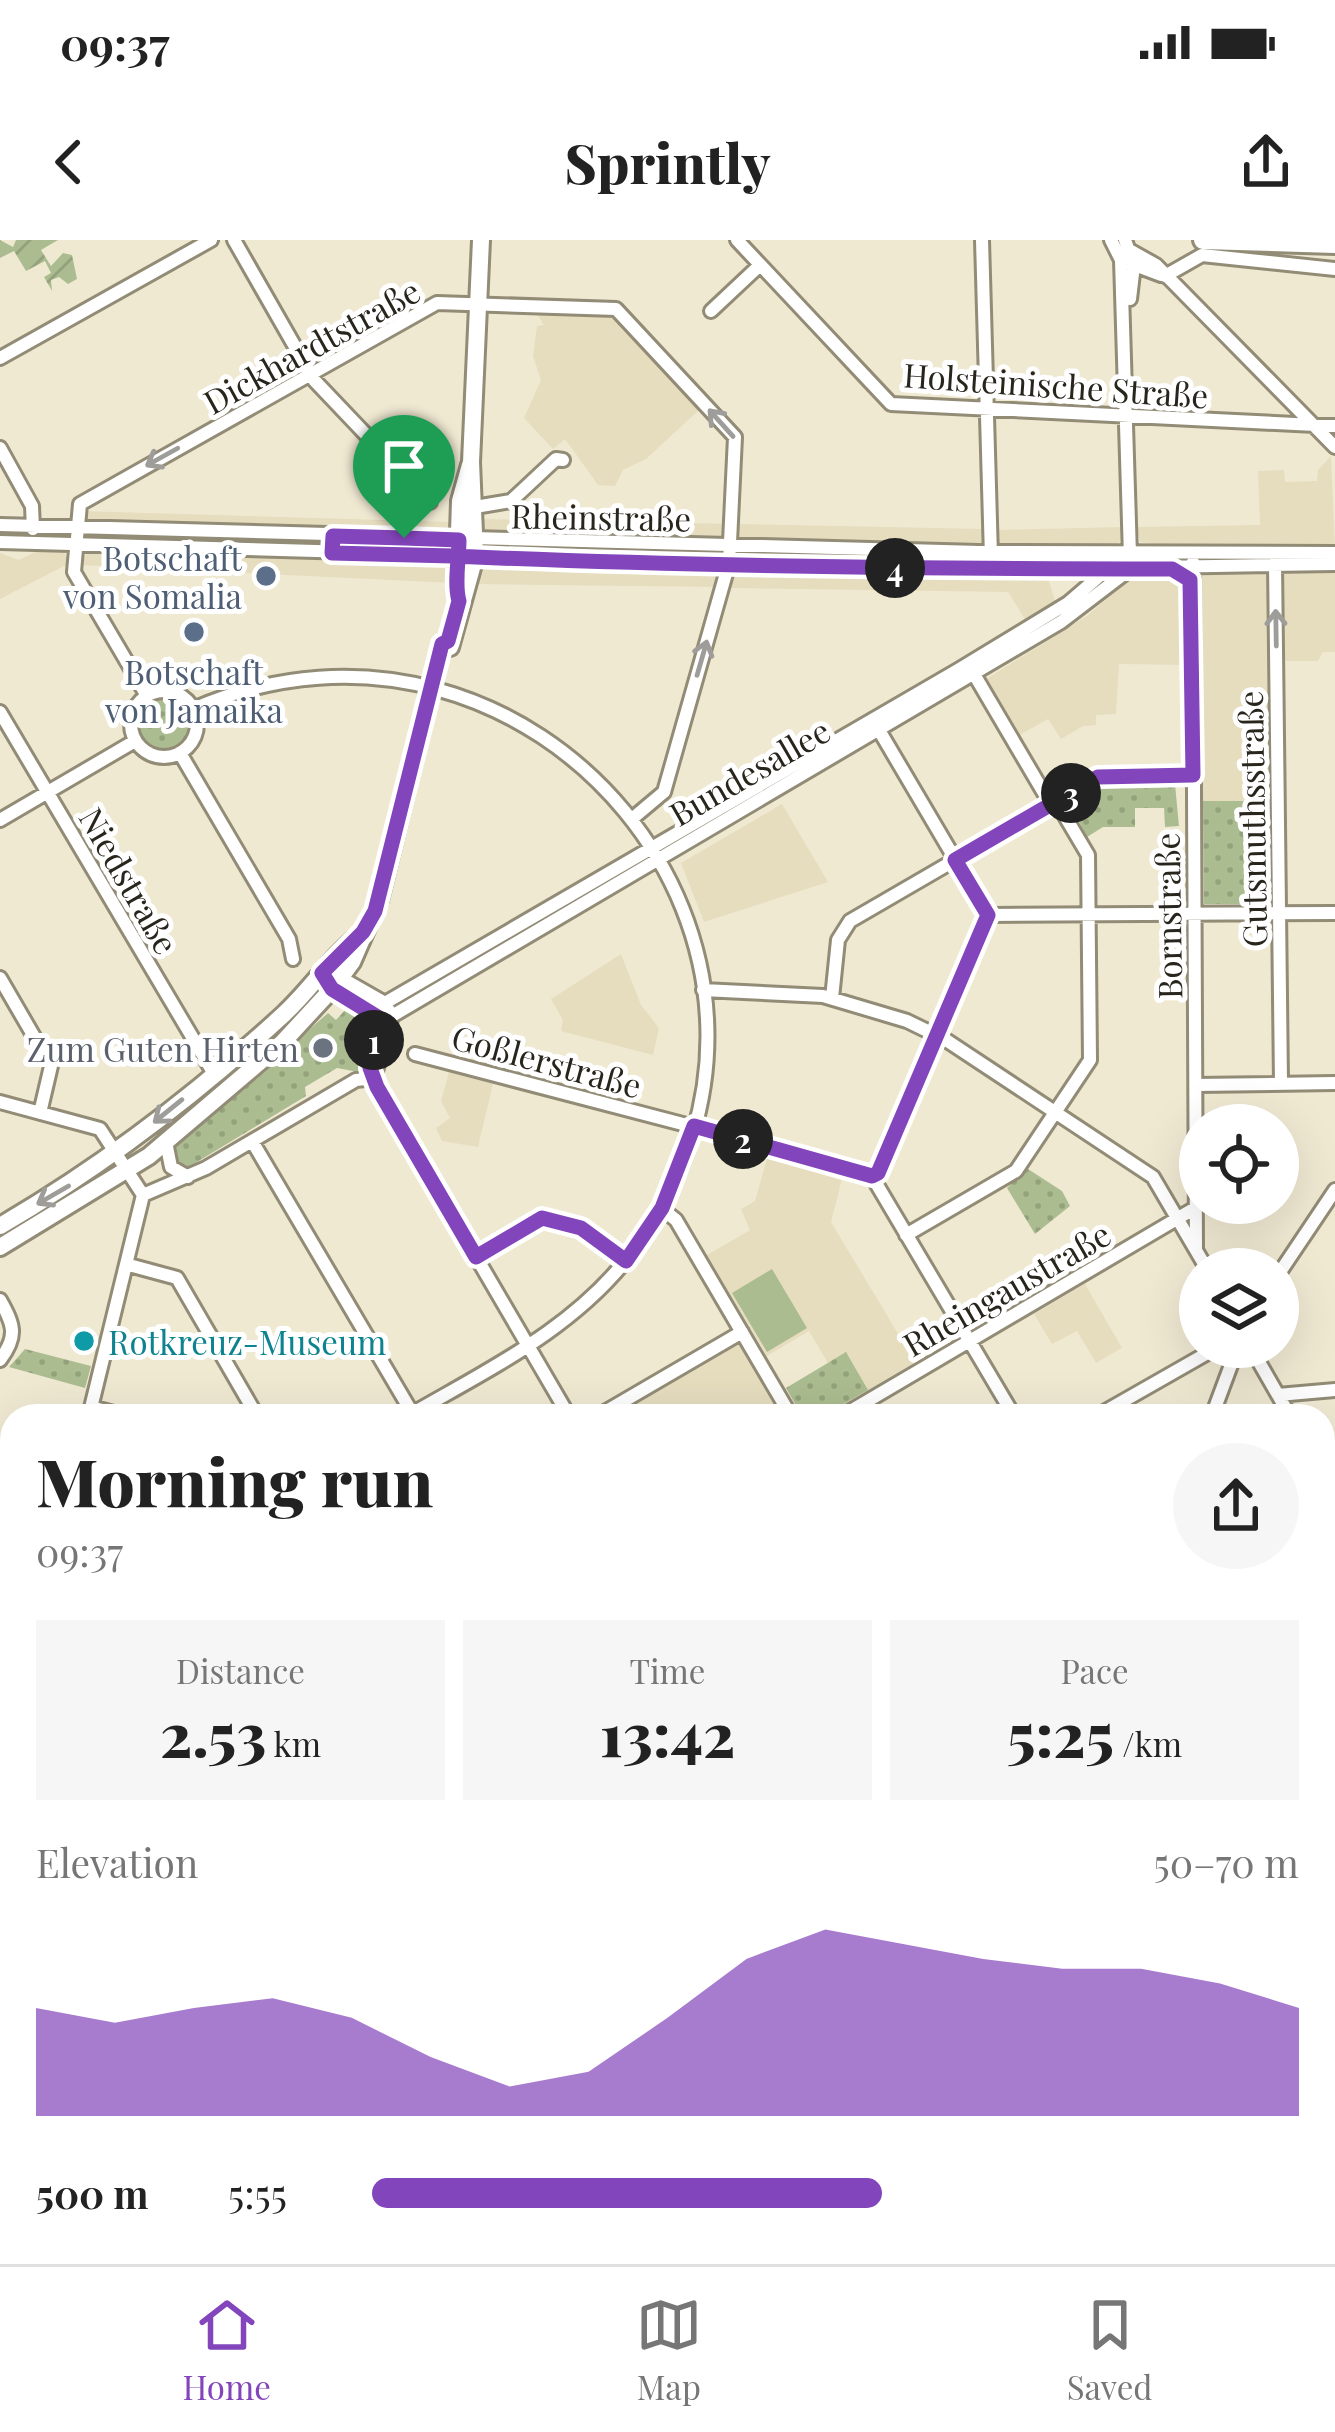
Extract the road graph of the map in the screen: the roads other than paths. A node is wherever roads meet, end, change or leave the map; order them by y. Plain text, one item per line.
1 (211, 240) edge
2 (234, 240) edge
3 (470, 240) edge
4 (481, 240) edge
5 (737, 240) edge
6 (982, 240) edge
7 (1111, 240) edge
8 (1203, 240) edge
9 (1250, 242) edge
10 (1335, 244) edge
11 (1128, 254) edge
12 (1335, 257) edge
13 (760, 265) junction
14 (1335, 268) edge
15 (1165, 276) junction
16 (474, 304) junction
17 (711, 311) dead end
18 (0, 358) edge
19 (310, 374) junction
20 (987, 410) junction
21 (1128, 417) junction
22 (1335, 426) edge
23 (1314, 427) junction
24 (1335, 447) edge
25 (0, 448) edge
26 (563, 460) dead end
27 (471, 463) junction
28 (430, 502) dead end
29 (475, 507) junction
30 (0, 525) edge
31 (33, 526) junction
32 (75, 528) junction
33 (333, 536) junction
34 (0, 542) edge
35 (33, 543) junction
36 (75, 545) junction
37 (731, 546) junction
38 (467, 548) junction
39 (991, 552) junction
40 (1130, 552) junction
41 (332, 553) junction
42 (1335, 553) edge
43 (1227, 554) junction
44 (1275, 559) junction
45 (729, 563) junction
46 (1335, 564) edge
47 (1108, 569) junction
48 (1130, 569) junction
49 (991, 570) junction
50 (1191, 575) junction
51 (970, 668) junction
52 (431, 685) junction
53 (147, 696) junction
54 (193, 709) junction
55 (0, 712) edge
56 (875, 724) junction
57 (135, 741) junction
58 (180, 753) junction
59 (1193, 776) junction
60 (47, 793) junction
61 (1053, 803) junction
62 (633, 818) junction
63 (0, 820) edge
64 (656, 853) junction
65 (955, 860) junction
66 (1279, 913) junction
67 (1335, 913) edge
68 (1194, 914) junction
69 (988, 915) junction
70 (1089, 915) junction
71 (363, 932) junction
72 (293, 959) dead end
73 (322, 973) junction
74 (0, 978) edge
75 (337, 982) junction
76 (703, 990) junction
77 (832, 998) junction
78 (385, 1003) junction
79 (386, 1017) junction
80 (937, 1035) junction
81 (415, 1054) dead end
82 (214, 1074) junction
83 (374, 1078) junction
84 (1281, 1083) junction
85 (1335, 1083) edge
86 (1196, 1085) junction
87 (0, 1102) edge
88 (1196, 1104) edge
89 (1055, 1112) junction
90 (40, 1113) junction
91 (694, 1126) junction
92 (252, 1141) junction
93 (166, 1142) junction
94 (117, 1153) junction
95 (128, 1171) junction
96 (872, 1176) junction
97 (188, 1177) junction
98 (95, 1181) junction
99 (1335, 1190) edge
100 (143, 1195) junction
101 (662, 1208) junction
102 (1178, 1219) junction
103 (0, 1226) edge
104 (906, 1234) junction
105 (0, 1247) edge
106 (1195, 1248) edge
107 (1296, 1248) edge
108 (476, 1257) junction
109 (626, 1261) junction
110 (129, 1265) junction
111 (0, 1300) edge
112 (742, 1332) junction
113 (970, 1341) junction
114 (528, 1346) junction
115 (0, 1360) edge
116 (1181, 1368) edge
117 (1335, 1390) edge
118 (1278, 1395) junction
119 (92, 1404) edge
120 (250, 1404) edge
121 (406, 1404) edge
122 (430, 1404) edge
123 (562, 1404) edge
124 (619, 1404) edge
125 (784, 1404) edge
126 (862, 1404) edge
127 (1007, 1404) edge
128 (1118, 1404) edge
129 (1216, 1404) edge
130 (1283, 1404) edge

1 - 18 street
2 - 19 street
3 - 16 main road
4 - 16 main road
5 - 13 street, Holsteinische Straße
6 - 20 street
7 - 11 street
8 - 9 highway
9 - 10 highway
9 - 12 highway
11 - 15 street
11 - 21 street
13 - 17 street
13 - 20 street, Holsteinische Straße
14 - 15 street
15 - 23 street
16 - 19 street, Dickhardtstraße
16 - 27 main road
37 -> 16 street, Dickhardtstraße
19 - 28 street
19 -> 32 street, Dickhardtstraße
20 - 21 street, Holsteinische Straße
20 - 39 street
21 - 23 street, Holsteinische Straße
21 - 40 street
22 - 23 street, Holsteinische Straße
23 - 24 street
25 - 31 street
26 - 29 street
27 - 29 main road
27 - 38 main road
29 - 38 main road
30 - 31 street, Rheinstraße
31 - 32 street, Rheinstraße
31 - 35 street
32 - 33 street, Rheinstraße
32 - 36 street
33 - 38 street, Rheinstraße
33 - 41 street
34 - 35 street, Rheinstraße
35 - 36 street, Rheinstraße
36 - 41 street, Rheinstraße
36 - 53 street
37 - 38 street, Rheinstraße
37 - 39 street, Rheinstraße
37 - 45 street, Dickhardtstraße
38 - 41 street, Rheinstraße
38 - 45 street, Rheinstraße
38 - 52 main road
39 - 40 street, Rheinstraße
39 - 49 street
40 - 43 street, Rheinstraße
40 - 47 street, Bundesallee
40 - 48 street
42 - 44 street
43 - 44 street, Rheinstraße
43 - 50 street
44 - 46 street
44 - 50 street, Rheinstraße
66 -> 44 street, Gutsmuthsstraße
45 - 49 street, Rheinstraße
62 -> 45 street, Dickhardtstraße
47 - 48 street, Rheinstraße
47 - 49 street, Rheinstraße
47 - 51 street, Bundesallee
48 - 50 street, Rheinstraße
48 - 51 street, Bundesallee
50 - 59 street, Bornstraße
51 - 56 street, Bundesallee
51 - 61 street
52 - 54 street
52 - 62 street
52 - 71 main road
53 - 54 street
53 - 57 street
54 - 58 street
55 - 60 street, Niedstraße
56 - 64 street, Bundesallee
56 - 65 street
57 - 58 street
57 - 60 street
58 - 72 street
59 - 61 street
59 - 68 street, Bornstraße
60 - 63 street
60 - 82 street, Niedstraße
61 - 65 street
61 - 70 street
62 - 64 street
64 - 76 street
64 - 78 street, Bundesallee
64 - 79 street, Bundesallee
65 - 69 street
65 - 77 street
66 - 67 street
66 - 68 street
66 - 84 street, Gutsmuthsstraße
68 - 70 street
68 - 86 street, Bornstraße
69 - 70 street
69 - 80 street
70 - 89 street
71 - 73 main road
71 - 75 main road
73 - 75 street
73 - 82 main road
74 - 90 street
75 - 78 street
75 - 79 street
75 - 93 main road
76 - 77 street
76 - 91 street
77 - 80 street
78 - 79 street
79 - 83 street
80 - 89 street
80 - 96 street
81 - 91 street, Goßlerstraße
82 -> 94 main road
83 - 92 street
83 - 108 street
84 - 85 street
84 - 86 street
86 - 88 street, Bornstraße
87 - 90 street
89 - 102 street
89 - 104 street
90 - 94 street
91 - 96 street, Goßlerstraße
91 - 101 street
92 - 97 street
92 - 121 street
93 - 95 main road
93 - 97 street
94 - 95 street
94 - 98 main road
95 - 98 main road
95 - 100 street
96 - 104 street
97 - 100 street
98 -> 103 main road
98 - 105 main road
99 - 107 street
100 - 110 street
101 - 109 street
101 - 112 street
102 - 106 street
102 - 113 street, Rheingaustraße
104 - 113 street
108 - 109 street
108 - 114 street
109 - 114 street
110 - 119 street
110 - 120 street
111 - 115 street
112 - 124 street
112 - 125 street
113 - 126 street, Rheingaustraße
113 - 127 street
114 - 122 street
114 - 123 street
116 - 128 street
117 - 118 street
118 - 129 street
118 - 130 street

